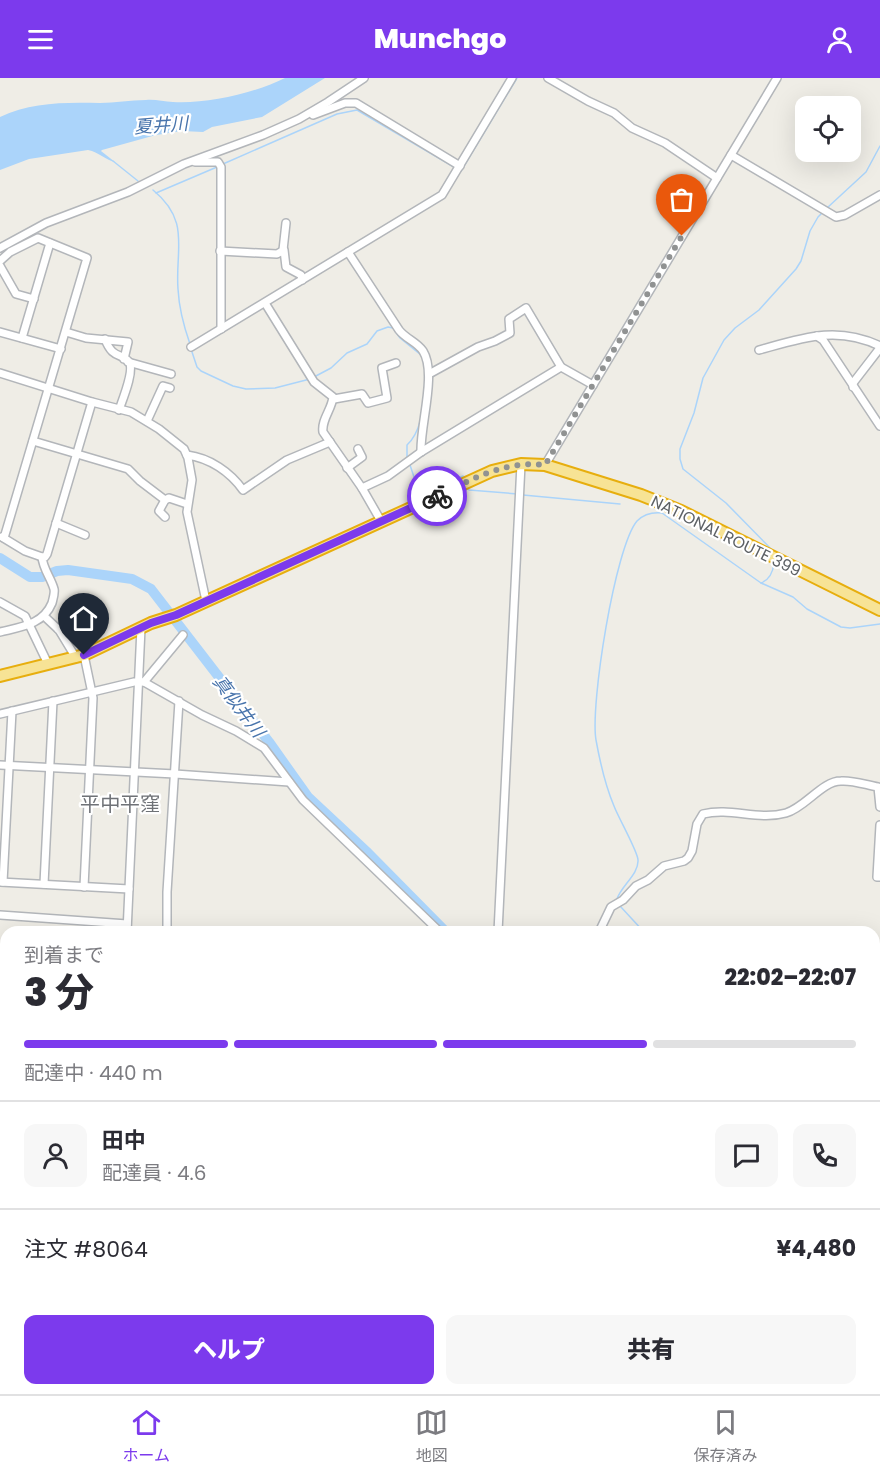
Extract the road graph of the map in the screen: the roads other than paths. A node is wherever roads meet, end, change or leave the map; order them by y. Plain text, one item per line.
1 (364, 78) edge
2 (512, 78) edge
3 (548, 78) edge
4 (775, 79) edge
5 (299, 119) junction
6 (731, 156) junction
7 (184, 164) junction
8 (460, 166) junction
9 (717, 178) junction
10 (880, 195) edge
11 (286, 223) dead end
12 (50, 243) junction
13 (0, 248) edge
14 (283, 250) junction
15 (220, 251) junction
16 (348, 252) junction
17 (0, 261) edge
18 (0, 266) edge
19 (302, 280) junction
20 (34, 299) junction
21 (265, 303) junction
22 (221, 329) junction
23 (0, 332) edge
24 (66, 332) junction
25 (817, 336) junction
26 (22, 338) junction
27 (105, 339) junction
28 (191, 347) dead end
29 (880, 347) edge
30 (61, 349) junction
31 (759, 350) dead end
32 (126, 361) junction
33 (396, 363) dead end
34 (561, 367) junction
35 (0, 373) edge
36 (171, 374) dead end
37 (429, 374) junction
38 (593, 385) junction
39 (853, 387) junction
40 (49, 388) junction
41 (170, 388) dead end
42 (334, 399) junction
43 (92, 402) junction
44 (119, 410) junction
45 (147, 422) junction
46 (880, 426) edge
47 (33, 441) junction
48 (330, 442) junction
49 (358, 449) dead end
50 (421, 453) junction
51 (76, 454) junction
52 (187, 455) junction
53 (521, 464) junction
54 (545, 465) junction
55 (347, 468) junction
56 (362, 488) junction
57 (165, 500) junction
58 (187, 504) junction
59 (160, 516) dead end
60 (381, 521) junction
61 (56, 523) junction
62 (85, 535) dead end
63 (2, 537) edge
64 (42, 557) junction
65 (206, 601) junction
66 (0, 602) edge
67 (880, 610) edge
68 (86, 614) dead end
69 (44, 616) junction
70 (30, 624) junction
71 (141, 628) junction
72 (58, 629) junction
73 (0, 632) edge
74 (183, 635) dead end
75 (80, 656) junction
76 (48, 664) junction
77 (0, 676) edge
78 (141, 682) junction
79 (93, 692) junction
80 (53, 701) junction
81 (179, 701) junction
82 (12, 711) junction
83 (0, 714) edge
84 (0, 765) edge
85 (10, 766) junction
86 (50, 768) junction
87 (89, 770) junction
88 (135, 773) junction
89 (175, 774) junction
90 (289, 782) junction
91 (880, 807) edge
92 (880, 825) edge
93 (880, 877) edge
94 (2, 882) edge
95 (44, 884) junction
96 (84, 886) junction
97 (129, 889) junction
98 (0, 915) edge
99 (107, 926) edge
100 (127, 926) edge
101 (167, 926) edge
102 (434, 926) edge
103 (498, 926) edge
104 (603, 926) edge

1 - 5 street
2 - 8 street
3 - 9 street
4 - 6 street
5 - 7 street
5 - 8 street
6 - 9 street
6 - 10 street
7 - 13 street
7 - 15 street
8 - 16 street
9 - 38 street
11 - 14 street
12 - 17 street
12 - 20 street
12 - 24 street
14 - 15 street
14 - 19 street
15 - 22 street
16 - 19 street
16 - 37 street
18 - 20 street
19 - 21 street
20 - 26 street
21 - 22 street
21 - 42 street
22 - 28 street
23 - 26 street
24 - 27 street
24 - 30 street
25 - 29 street
25 - 31 street
25 - 39 street
26 - 30 street
27 - 32 street
27 - 32 street
29 - 39 street
30 - 40 street
32 - 36 street
32 - 44 street
33 - 42 street
34 - 37 street
34 - 38 street
34 - 50 street
35 - 40 street
37 - 50 street
38 - 54 street
39 - 46 street
40 - 43 street
40 - 47 street
41 - 45 street
42 - 48 street
43 - 44 street
43 - 51 street
44 - 45 street
45 - 52 street
47 - 51 street
47 - 63 street
48 - 52 street
48 - 55 street
49 - 55 street
50 - 56 street
51 - 57 street
51 - 61 street
52 - 58 street
53 - 54 highway, NATIONAL ROUTE 399
53 - 60 highway, NATIONAL ROUTE 399
53 - 103 street
54 - 67 highway, NATIONAL ROUTE 399
55 - 56 street
56 - 60 street
57 - 58 street
57 - 59 street
58 - 65 street
60 - 65 highway, NATIONAL ROUTE 399
61 - 62 street
61 - 64 street
63 - 64 street
64 - 69 street
65 - 71 highway, NATIONAL ROUTE 399
66 - 70 street
68 - 72 street
69 - 70 street
69 - 72 street
70 - 73 street
70 - 76 street
71 - 75 highway, NATIONAL ROUTE 399
71 - 78 street
72 - 75 street
74 - 78 street
75 - 76 highway, NATIONAL ROUTE 399
75 - 79 street
76 - 77 highway, NATIONAL ROUTE 399
78 - 79 street
78 - 81 street
78 - 88 street
79 - 80 street
79 - 87 street
80 - 82 street
80 - 86 street
81 - 89 street
81 - 90 street
82 - 83 street
82 - 85 street
84 - 85 street
85 - 86 street
85 - 94 street
86 - 87 street
86 - 95 street
87 - 88 street
87 - 96 street
88 - 89 street
88 - 97 street
89 - 90 street
89 - 101 street
90 - 102 street
91 - 104 street
92 - 93 street
94 - 95 street
95 - 96 street
96 - 97 street
97 - 100 street
98 - 99 street

